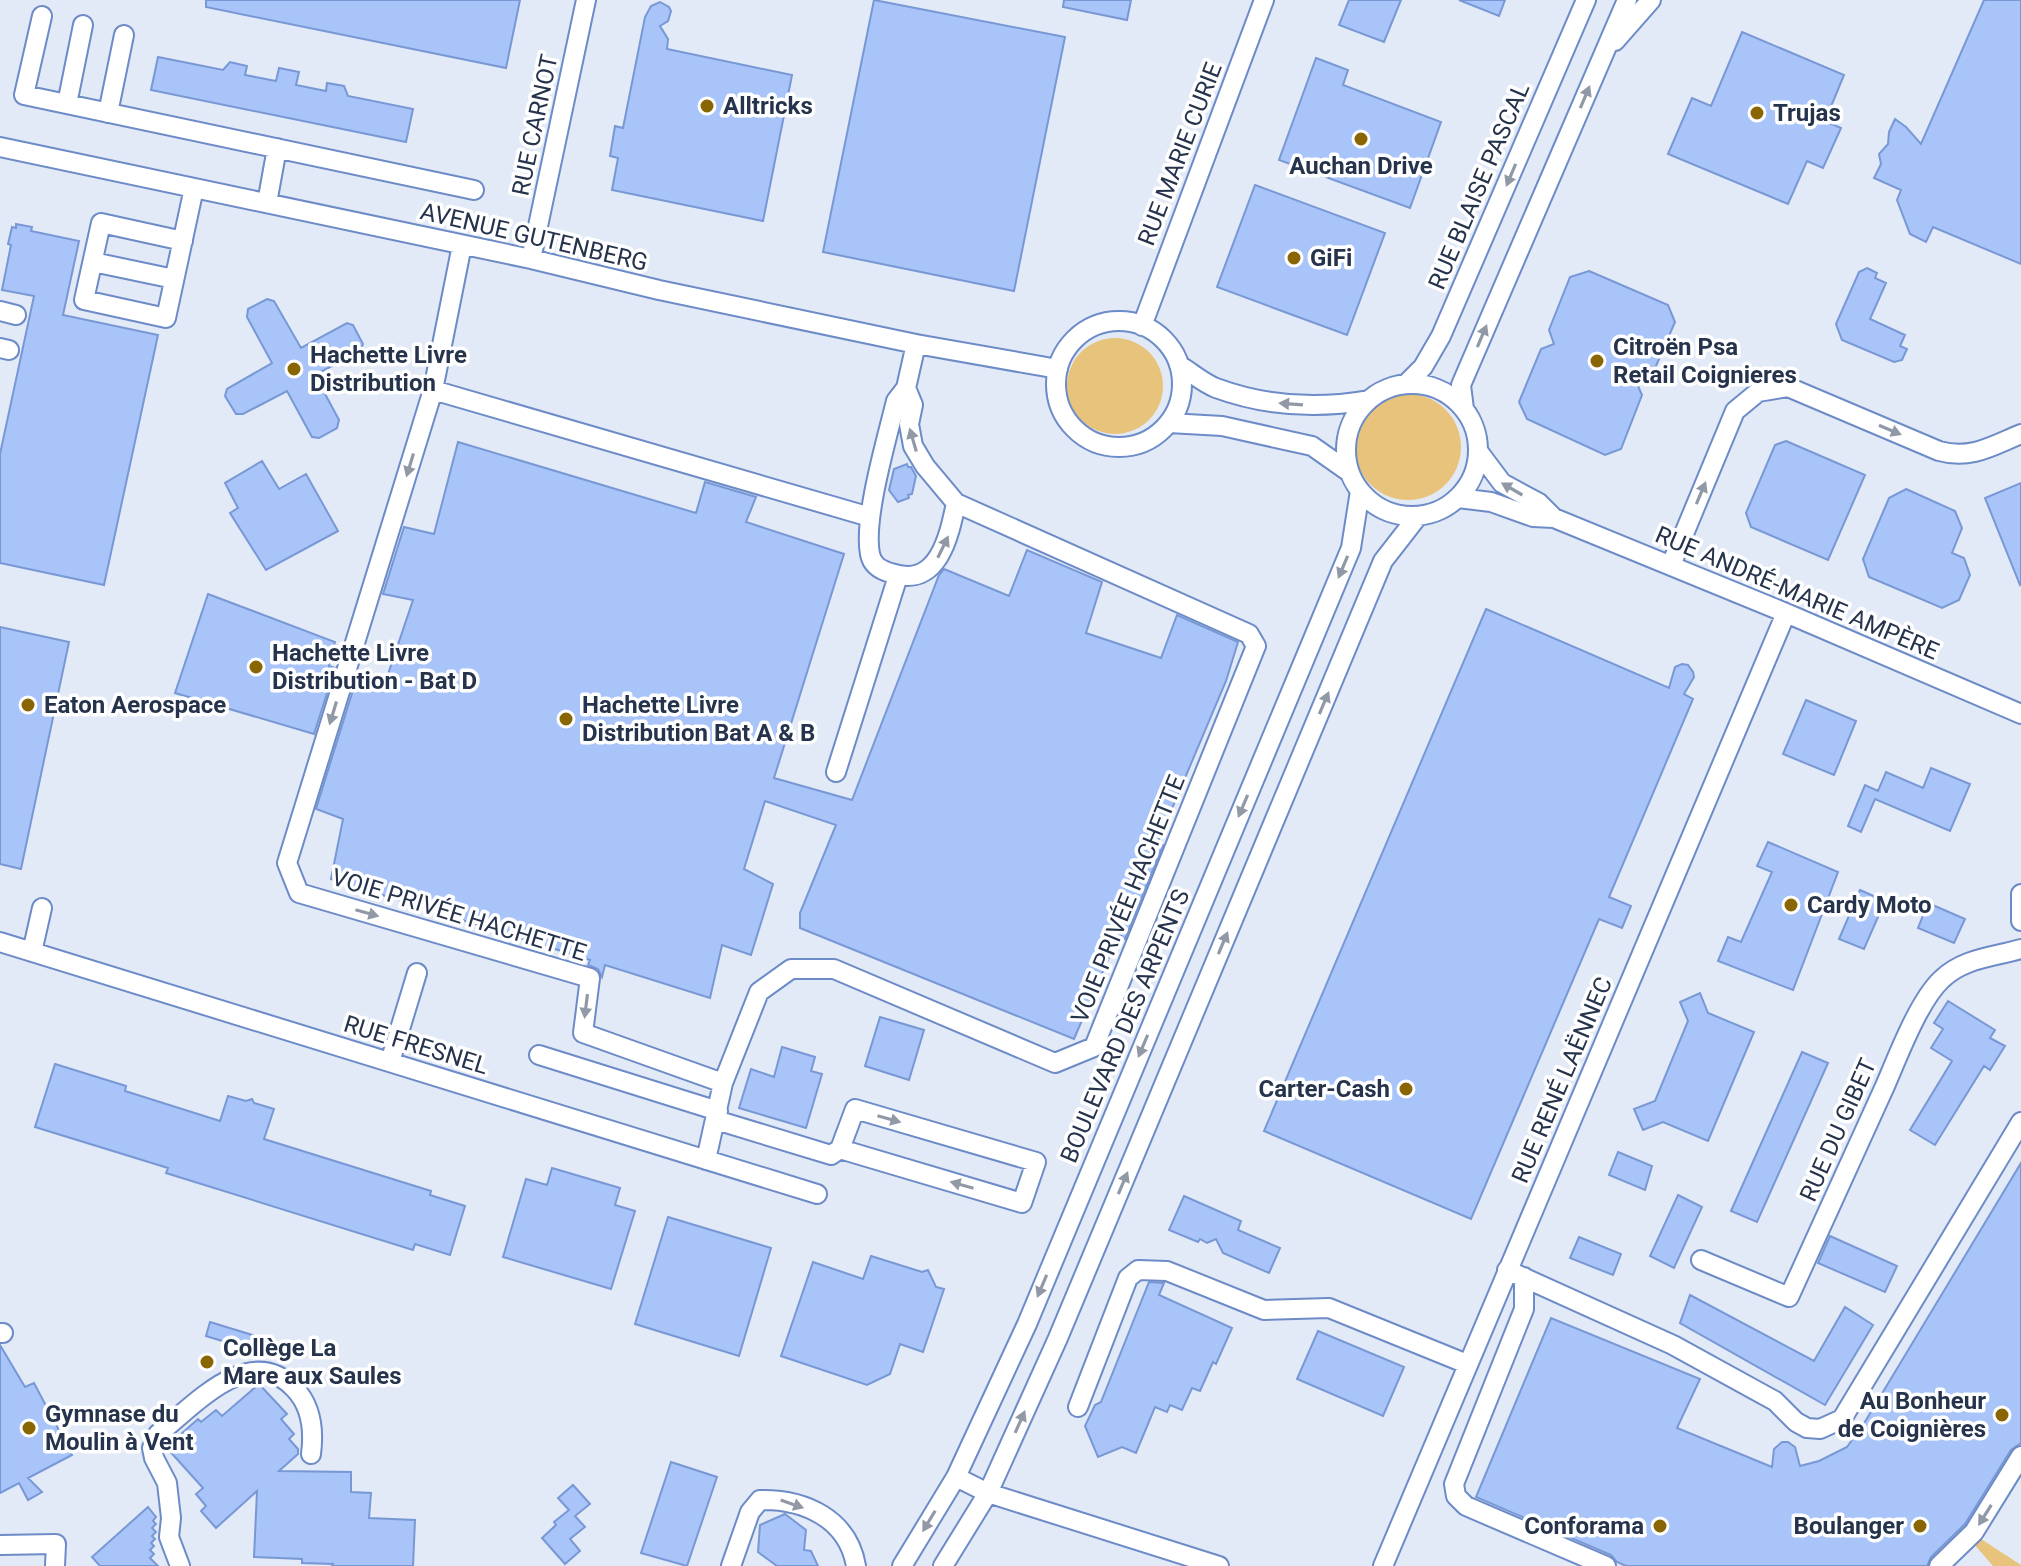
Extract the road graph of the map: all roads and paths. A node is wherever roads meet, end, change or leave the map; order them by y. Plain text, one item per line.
1 (586, 0) edge
2 (1264, 0) edge
3 (1586, 0) edge
4 (1627, 0) edge
5 (1651, 0) edge
6 (42, 16) dead end
7 (83, 25) dead end
8 (124, 35) dead end
9 (1607, 48) junction
10 (67, 104) junction
11 (108, 113) junction
12 (0, 147) edge
13 (277, 148) junction
14 (194, 188) junction
15 (474, 190) dead end
16 (267, 203) junction
17 (183, 241) junction
18 (462, 245) junction
19 (531, 259) junction
20 (93, 262) junction
21 (174, 279) junction
22 (1142, 326) junction
23 (916, 344) junction
24 (1179, 365) junction
25 (1058, 369) junction
26 (1406, 384) junction
27 (906, 388) junction
28 (433, 390) junction
29 (1369, 400) junction
30 (1464, 409) junction
31 (1169, 423) junction
32 (2021, 434) edge
33 (1478, 451) junction
34 (1349, 472) junction
35 (1360, 491) junction
36 (1458, 498) junction
37 (956, 503) junction
38 (1418, 516) junction
39 (870, 517) junction
40 (1554, 518) junction
41 (1671, 565) junction
42 (898, 576) junction
43 (1786, 613) junction
44 (2021, 714) edge
45 (836, 772) dead end
46 (2020, 899) edge
47 (42, 908) dead end
48 (2021, 921) edge
49 (0, 942) edge
50 (2021, 949) edge
51 (32, 952) junction
52 (417, 973) dead end
53 (539, 1055) dead end
54 (390, 1062) junction
55 (723, 1083) junction
56 (717, 1115) junction
57 (2021, 1122) edge
58 (840, 1149) junction
59 (706, 1160) junction
60 (817, 1194) dead end
61 (1701, 1260) dead end
62 (1515, 1273) junction
63 (1467, 1364) junction
64 (1078, 1407) dead end
65 (311, 1454) dead end
66 (2021, 1456) edge
67 (956, 1477) junction
68 (988, 1493) junction
69 (0, 1545) edge
70 (55, 1566) edge
71 (180, 1566) edge
72 (731, 1566) edge
73 (856, 1566) edge
74 (902, 1566) edge
75 (943, 1566) edge
76 (1219, 1566) edge
77 (1383, 1566) edge
78 (1606, 1566) edge
79 (1939, 1566) edge

1 - 19 street, RUE CARNOT
2 - 22 street, RUE MARIE CURIE
3 -> 26 street, RUE BLAISE PASCAL
4 - 9 street
5 - 9 street
6 - 10 street
7 - 10 street
8 - 11 street
30 -> 9 street
10 - 11 street
11 - 13 street
12 - 14 street, AVENUE GUTENBERG
13 - 15 street
13 - 16 street
14 - 16 street, AVENUE GUTENBERG
14 - 17 street
16 - 18 street, AVENUE GUTENBERG
17 - 20 street
17 - 21 street
18 - 19 street, AVENUE GUTENBERG
18 - 28 street
19 - 23 street, AVENUE GUTENBERG
20 - 21 street
20 - 21 street
22 - 24 street
22 - 25 street
23 - 25 street, AVENUE GUTENBERG
23 - 27 street, VOIE PRIVÉE HACHETTE
29 -> 24 street
24 - 31 street
25 - 31 street
26 - 29 street
26 - 30 street
37 -> 27 street, VOIE PRIVÉE HACHETTE
27 - 39 street, VOIE PRIVÉE HACHETTE
28 - 39 street
28 -> 55 street, VOIE PRIVÉE HACHETTE
29 - 34 street
30 - 33 street
31 - 34 street
41 -> 32 street
33 - 36 street
40 -> 33 street
34 - 35 street
35 - 38 street
35 -> 67 street, BOULEVARD DES ARPENTS
36 - 38 street
36 - 40 street
42 -> 37 street
37 - 55 street, VOIE PRIVÉE HACHETTE
68 -> 38 street
39 - 42 street, VOIE PRIVÉE HACHETTE
40 - 41 street, RUE ANDRÉ-MARIE AMPÈRE
41 - 43 street, RUE ANDRÉ-MARIE AMPÈRE
42 - 45 street
43 - 44 street, RUE ANDRÉ-MARIE AMPÈRE
43 - 62 street, RUE RENÉ LAËNNEC
46 - 48 street
47 - 51 street
49 - 51 street, RUE FRESNEL
50 - 61 street, RUE DU GIBET
51 - 54 street, RUE FRESNEL
52 - 54 street
53 - 56 street
54 - 59 street, RUE FRESNEL
55 - 56 street
56 - 58 street
56 - 59 street
57 - 62 street
58 -> 58 street
59 - 60 street, RUE FRESNEL
62 - 63 street, RUE RENÉ LAËNNEC
62 - 78 street
63 - 64 street
63 - 77 street, RUE RENÉ LAËNNEC
65 - 71 street
66 -> 79 street
67 - 68 street
67 -> 74 street, BOULEVARD DES ARPENTS
68 - 75 street
68 - 76 street
69 - 70 street
72 -> 73 street

